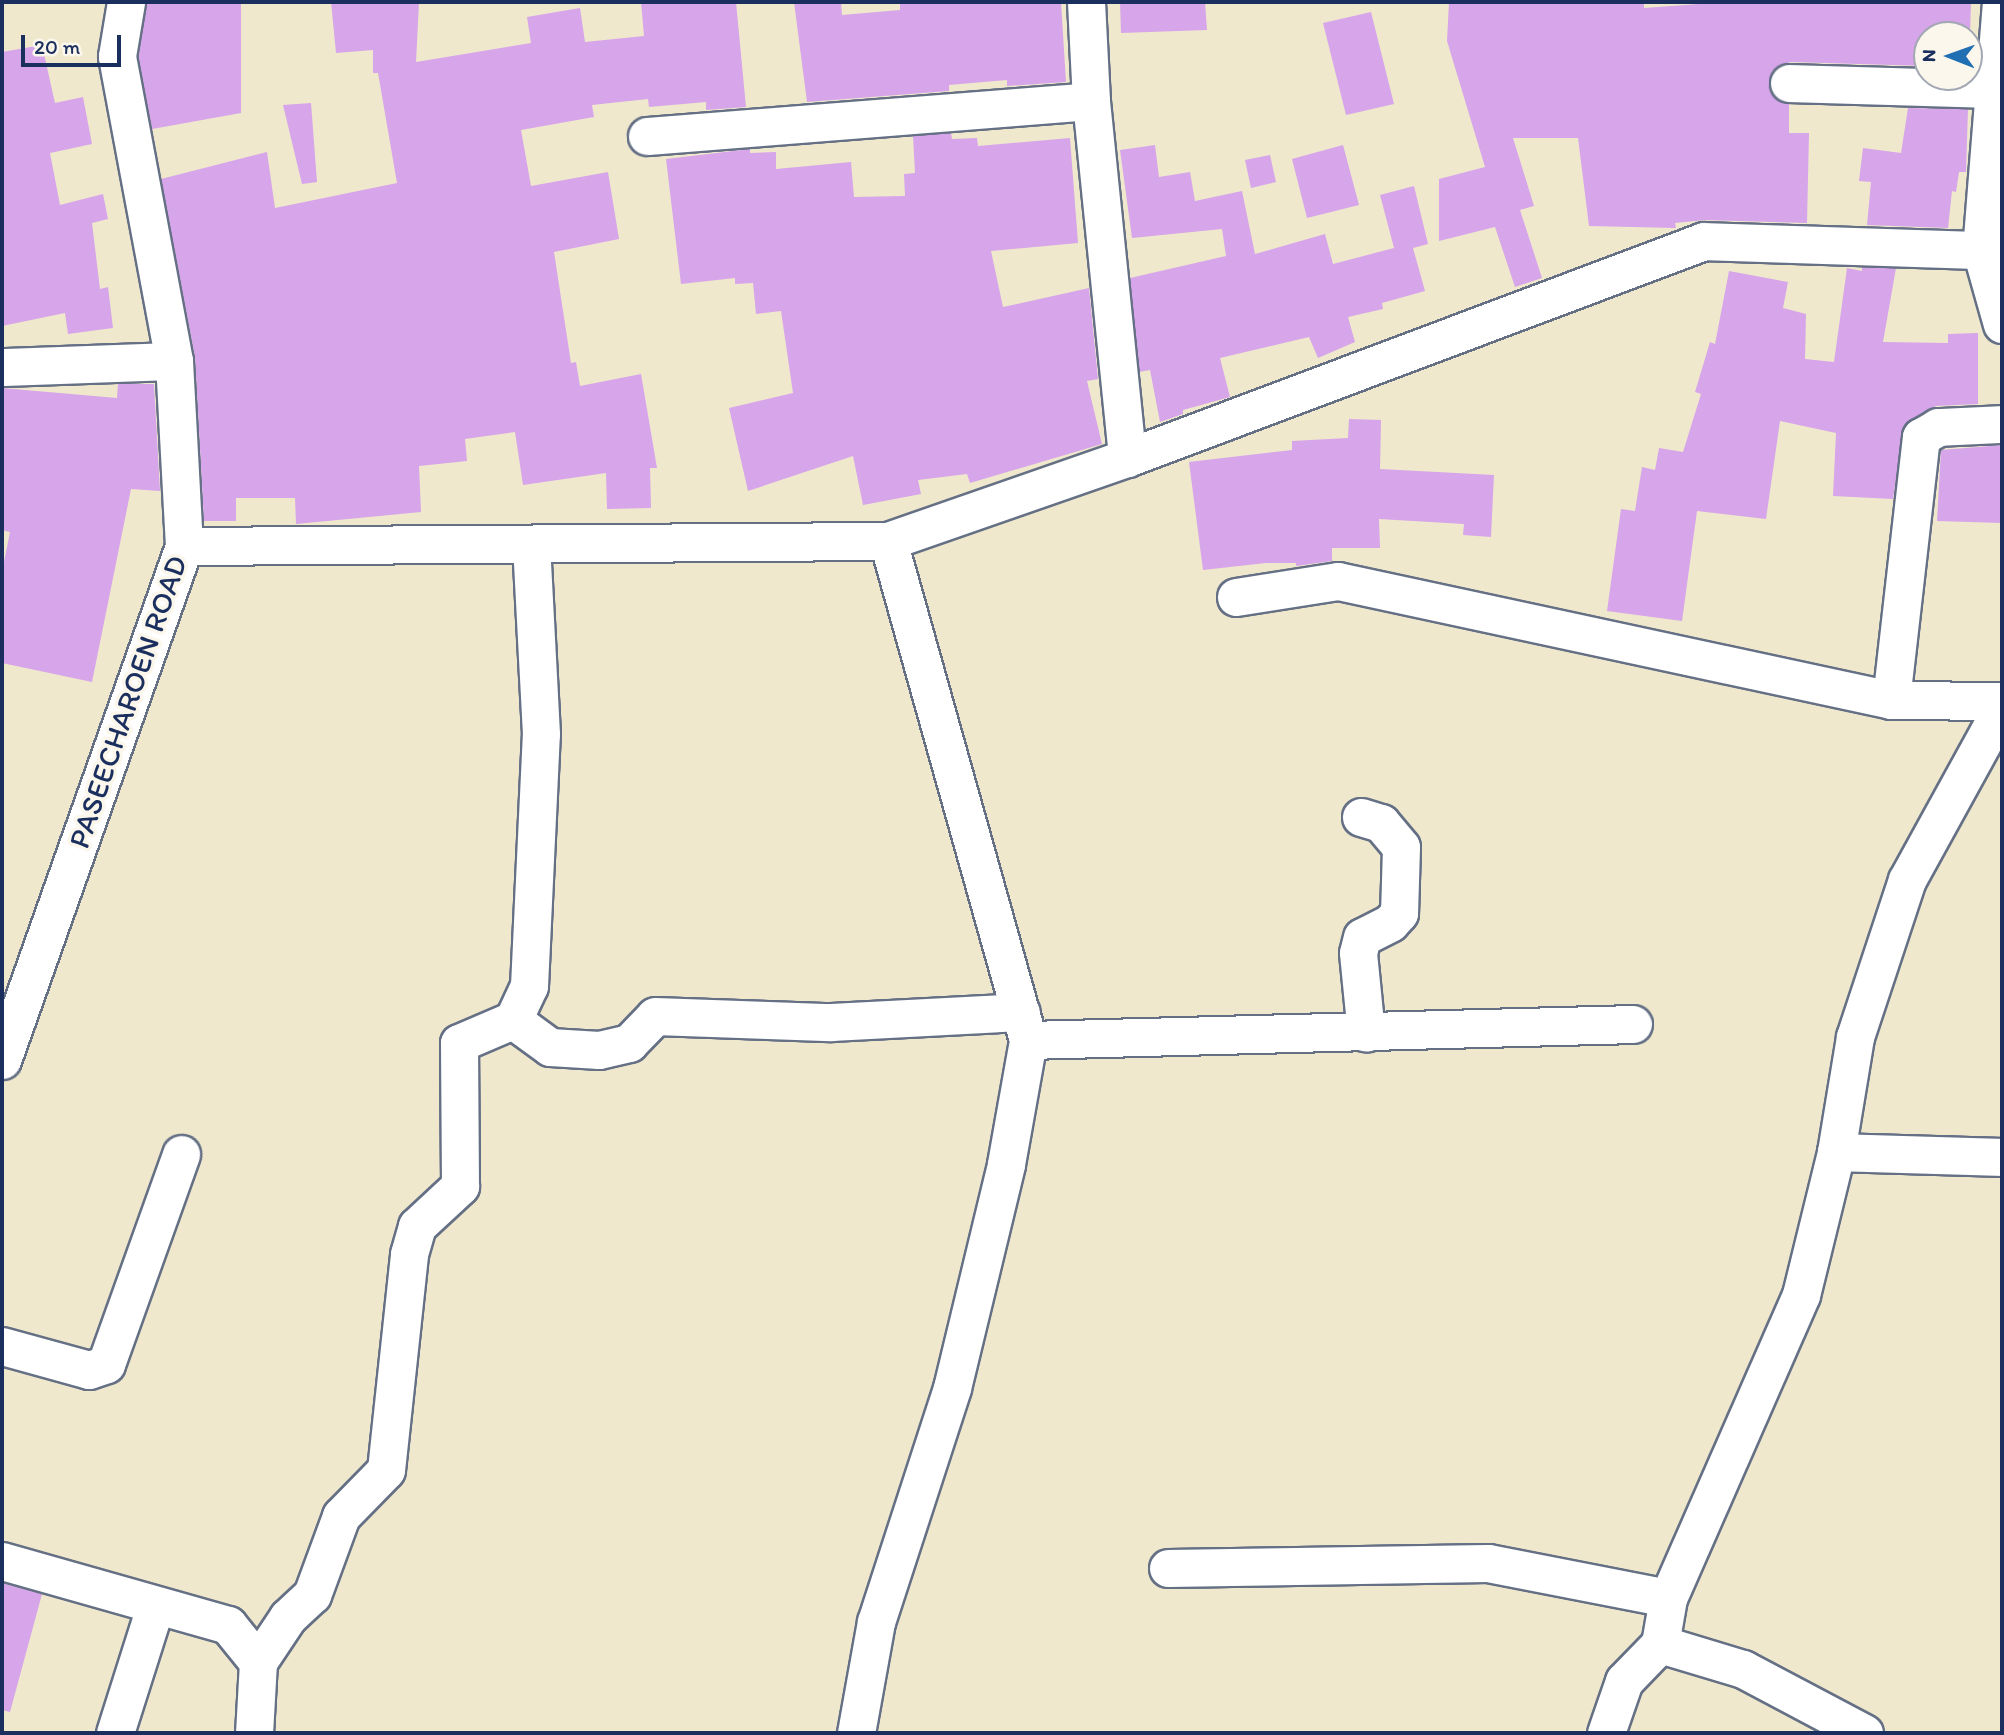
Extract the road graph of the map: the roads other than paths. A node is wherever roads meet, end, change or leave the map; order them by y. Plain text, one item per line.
1 (126, 2) edge
2 (1086, 2) edge
3 (2001, 2) edge
4 (1789, 83) dead end
5 (1991, 89) junction
6 (1091, 101) junction
7 (647, 136) dead end
8 (1981, 250) junction
9 (2002, 324) edge
10 (174, 361) junction
11 (2, 367) edge
12 (2002, 424) edge
13 (1127, 458) junction
14 (888, 541) junction
15 (531, 546) junction
16 (184, 547) junction
17 (1236, 597) dead end
18 (1891, 700) junction
19 (2002, 701) edge
20 (2002, 707) edge
21 (1361, 817) dead end
22 (513, 1020) junction
23 (1633, 1024) dead end
24 (1025, 1026) junction
25 (1366, 1033) junction
26 (2, 1060) edge
27 (1836, 1152) junction
28 (181, 1154) dead end
29 (2002, 1157) edge
30 (2, 1346) edge
31 (2, 1561) edge
32 (1168, 1568) dead end
33 (1668, 1598) junction
34 (155, 1607) junction
35 (1660, 1644) junction
36 (258, 1662) junction
37 (115, 1733) edge
38 (254, 1733) edge
39 (856, 1733) edge
40 (1606, 1733) edge
41 (1864, 1733) edge

1 - 10 street, PASEECHAROEN ROAD
2 - 6 street
3 - 5 street
4 - 5 street
5 - 8 street
6 - 7 street
6 - 13 street
8 - 9 street
8 - 13 street
10 - 11 street
10 - 16 street, PASEECHAROEN ROAD
12 - 18 street
13 - 14 street
14 - 15 street
14 - 24 street
15 - 16 street
15 - 22 street
16 - 26 street, PASEECHAROEN ROAD
17 - 18 street
18 - 19 street
20 - 27 street
21 - 25 street
22 - 24 street
22 - 36 street
23 - 25 street
24 - 25 street
24 - 39 street
27 - 29 street
27 - 33 street
28 - 30 street
31 - 34 street
32 - 33 street
33 - 35 street
34 - 36 street
34 - 37 street
35 - 40 street
35 - 41 street
36 - 38 street

